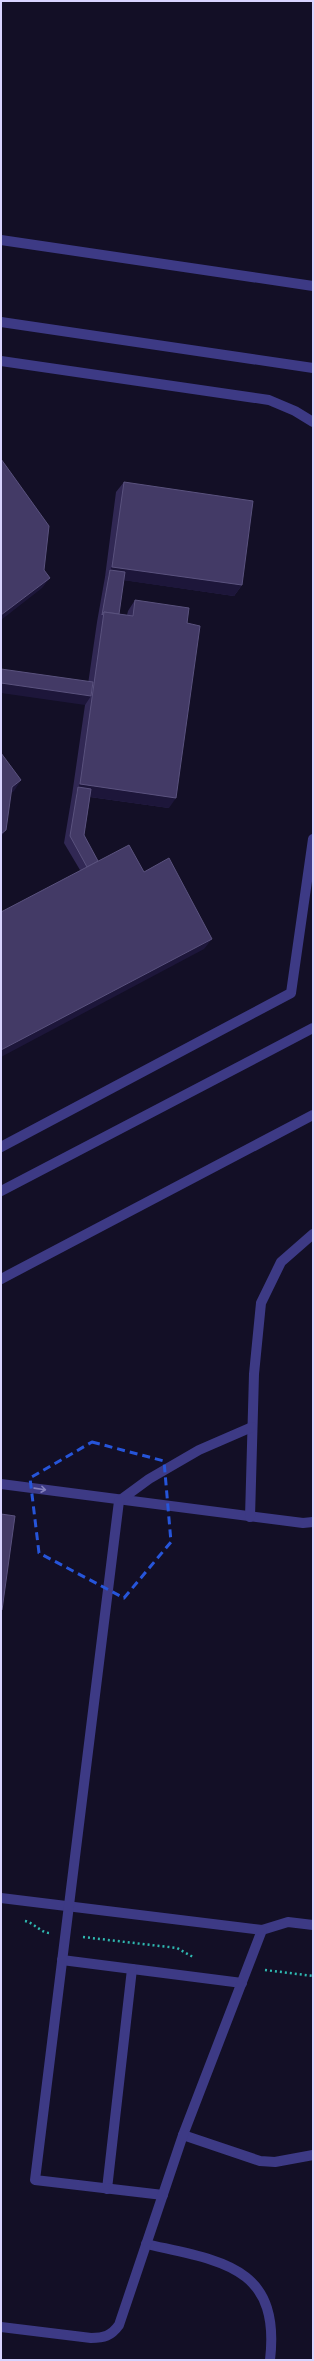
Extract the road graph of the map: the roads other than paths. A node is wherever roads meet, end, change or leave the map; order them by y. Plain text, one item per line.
1 (1, 240) edge
2 (313, 286) edge
3 (1, 322) edge
4 (1, 361) edge
5 (313, 368) edge
6 (313, 422) edge
7 (313, 839) edge
8 (313, 1028) edge
9 (313, 1115) edge
10 (1, 1147) edge
11 (1, 1191) edge
12 (313, 1234) edge
13 (1, 1279) edge
14 (252, 1427) junction
15 (1, 1484) edge
16 (119, 1500) junction
17 (250, 1516) junction
18 (313, 1522) edge
19 (1, 1898) edge
20 (69, 1906) junction
21 (313, 1924) edge
22 (262, 1930) junction
23 (62, 1960) junction
24 (132, 1969) junction
25 (242, 1983) junction
26 (183, 2135) junction
27 (313, 2155) edge
28 (107, 2188) junction
29 (163, 2195) junction
30 (146, 2244) junction
31 (1, 2327) edge
32 (270, 2360) edge

1 - 2 lane
3 - 5 lane
4 - 6 lane
7 - 10 lane
8 - 11 lane
9 - 13 lane
12 - 14 lane
14 - 16 lane
14 - 17 lane
15 -> 16 lane
16 - 17 lane
16 - 20 lane
17 - 18 lane
19 - 20 lane
20 - 22 lane
20 - 23 lane
21 - 22 lane
22 - 25 lane
23 - 24 lane
23 - 28 lane
24 - 25 lane
24 - 28 lane
25 - 26 lane
26 - 27 lane
26 - 29 lane
28 - 29 lane
29 - 30 lane
30 - 31 lane
30 - 32 lane

